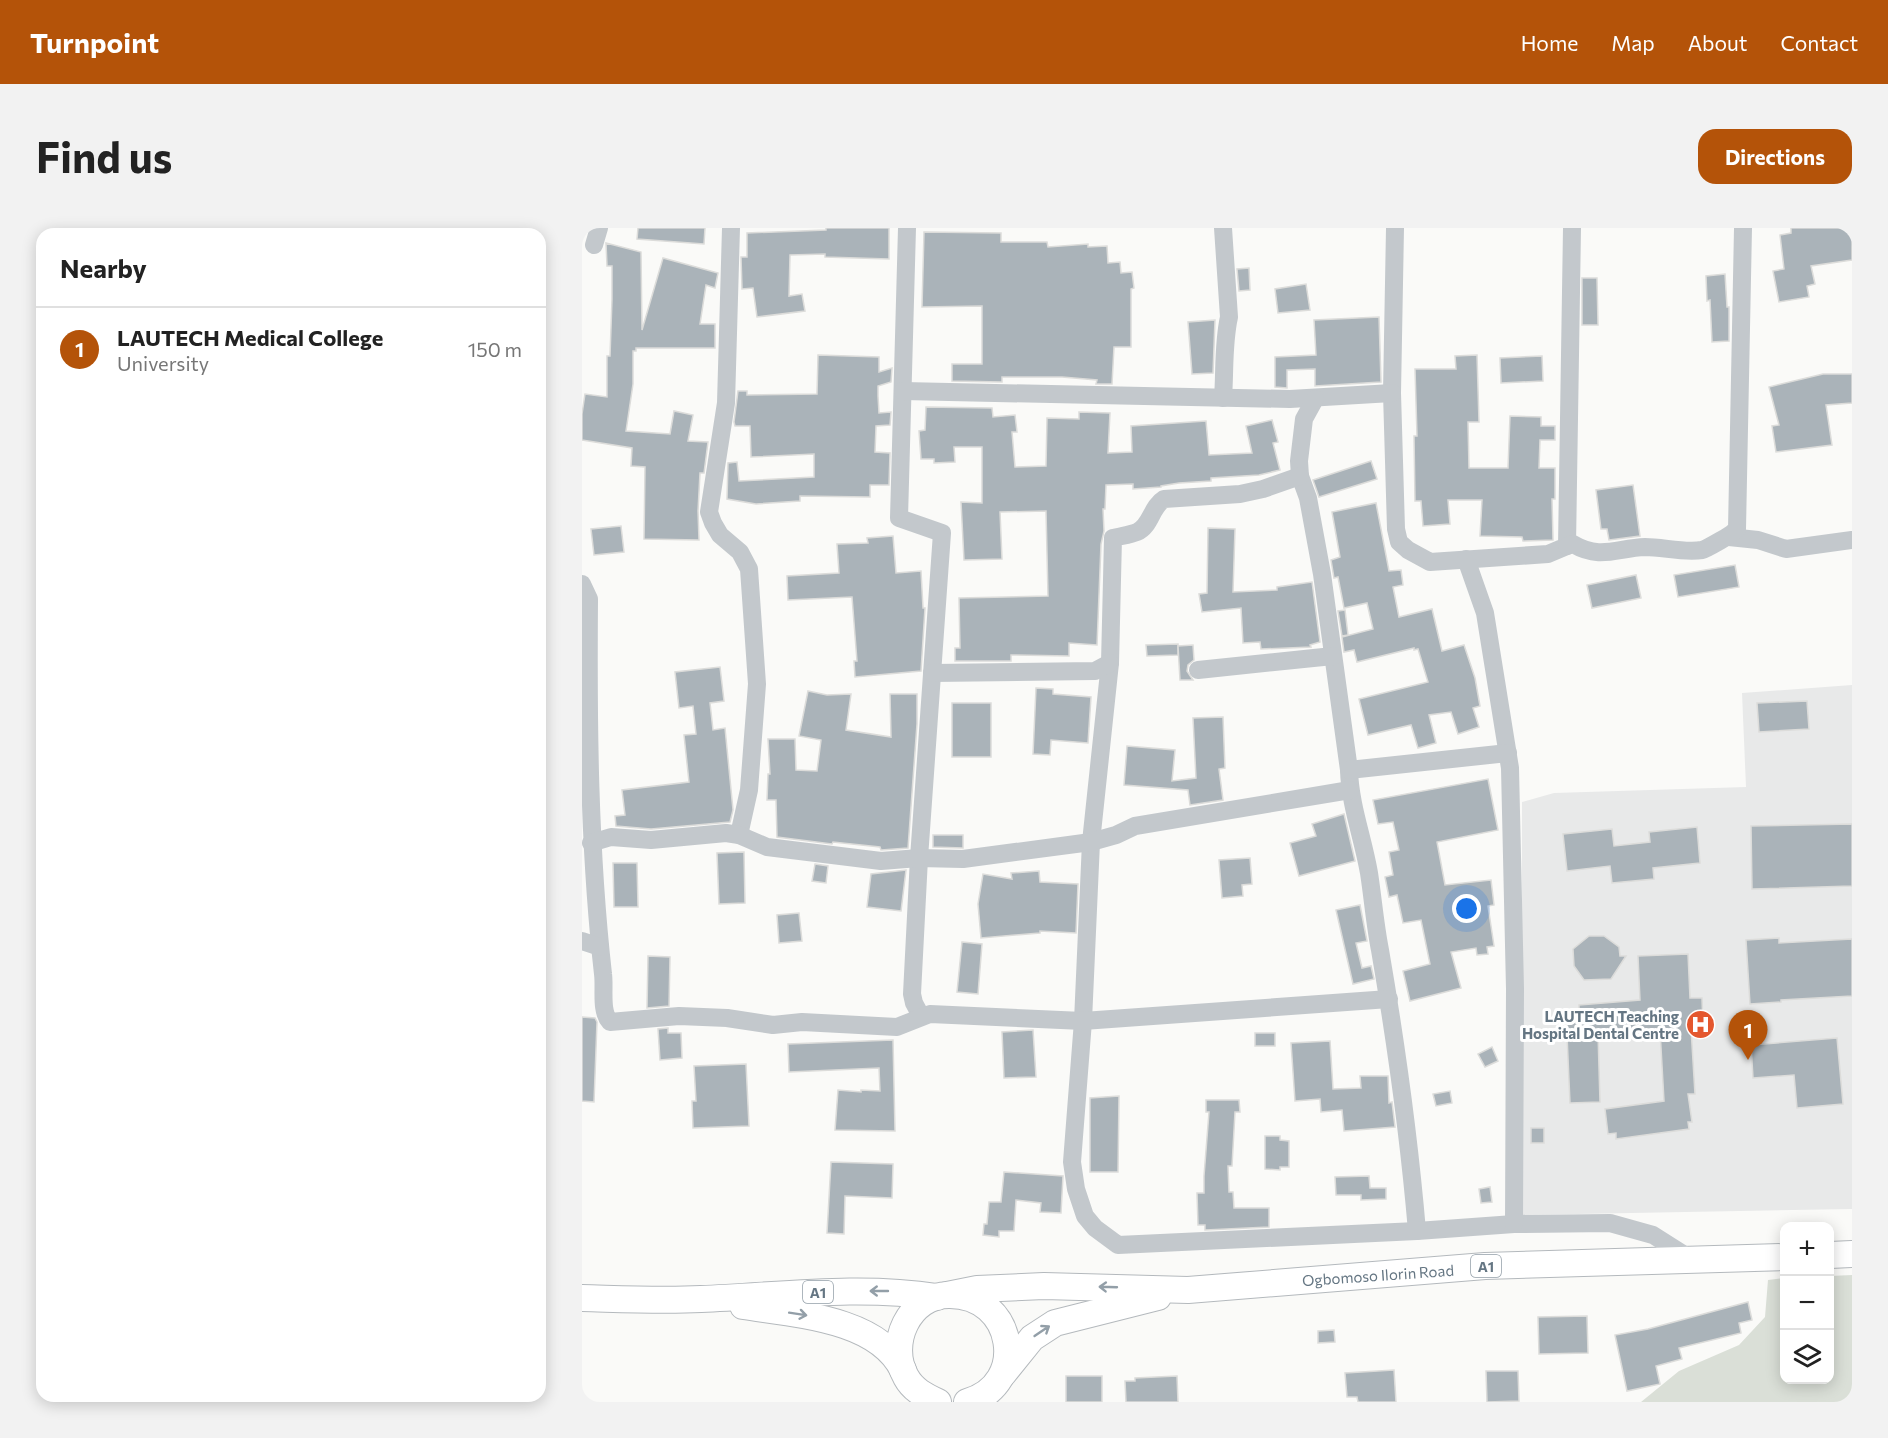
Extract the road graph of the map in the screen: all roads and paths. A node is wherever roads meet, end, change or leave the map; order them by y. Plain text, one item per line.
1 (730, 228) edge
2 (907, 228) edge
3 (1223, 228) edge
4 (1395, 228) edge
5 (1572, 228) edge
6 (1743, 228) edge
7 (903, 392) junction
8 (1392, 393) junction
9 (1224, 398) junction
10 (1290, 399) junction
11 (1315, 399) junction
12 (1304, 419) junction
13 (1300, 476) junction
14 (1729, 537) junction
15 (1852, 540) edge
16 (1567, 546) junction
17 (1466, 560) junction
18 (582, 584) edge
19 (1333, 656) junction
20 (1103, 667) junction
21 (1198, 670) dead end
22 (933, 674) junction
23 (1508, 753) junction
24 (1349, 770) junction
25 (1350, 790) junction
26 (739, 835) junction
27 (1091, 842) junction
28 (591, 843) junction
29 (919, 858) junction
30 (582, 941) edge
31 (600, 947) junction
32 (1389, 999) junction
33 (921, 1016) junction
34 (1083, 1021) junction
35 (1514, 1224) junction
36 (1417, 1231) junction
37 (1852, 1254) edge
38 (1834, 1255) edge
39 (1780, 1257) edge
40 (1694, 1261) junction
41 (1188, 1290) junction
42 (942, 1296) junction
43 (582, 1299) edge
44 (698, 1299) junction
45 (911, 1385) edge
46 (995, 1388) edge
47 (938, 1402) edge
48 (967, 1402) edge

1 - 26 street
2 - 7 street
3 - 9 street
4 - 8 street
5 - 16 street
6 - 14 street
7 - 9 street
7 - 22 street
8 - 11 street
8 - 17 street
9 - 10 street
10 - 11 street
10 - 12 street
11 - 12 street
12 - 13 street
13 - 19 street
13 - 20 street
14 - 15 street
14 - 16 street
16 - 17 street
17 - 23 street
18 - 28 street
19 - 21 street
19 - 24 street
20 - 22 street
20 - 27 street
22 - 29 street
23 - 24 street
23 - 35 street
24 - 25 street
25 - 27 street
25 - 32 street
26 - 28 street
26 - 29 street
27 - 29 street
27 - 34 street
28 - 31 street
29 - 33 street
30 - 31 street
31 - 33 street
32 - 34 street
32 - 36 street
33 - 34 street
34 - 36 street
35 - 36 street
35 - 40 street
37 - 38 highway
39 - 40 highway, Ogbomoso Ilorin Road / A1
40 - 41 highway, Ogbomoso Ilorin Road / A1
41 -> 42 highway, A1
46 -> 41 highway, A1
42 -> 44 highway, A1
42 - 45 highway
42 - 46 highway
43 - 44 highway, A1
44 -> 45 highway, A1
45 - 47 highway
46 - 48 highway

